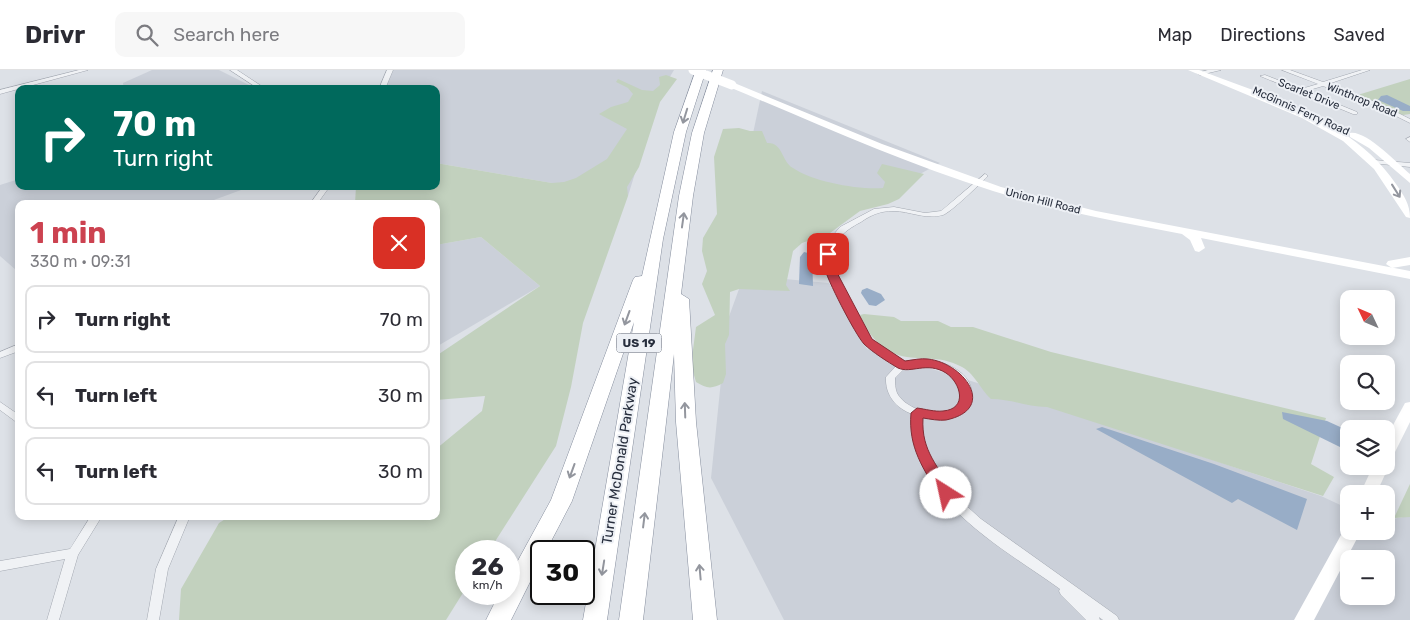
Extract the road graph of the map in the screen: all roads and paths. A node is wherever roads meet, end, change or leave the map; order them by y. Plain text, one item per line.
1 (85, 70) edge
2 (233, 70) edge
3 (390, 70) edge
4 (693, 70) edge
5 (702, 70) edge
6 (708, 70) edge
7 (718, 70) edge
8 (1285, 70) edge
9 (1367, 70) edge
10 (1206, 71) edge
11 (1263, 76) dead end
12 (733, 83) junction
13 (1323, 84) junction
14 (27, 85) edge
15 (257, 85) edge
16 (384, 85) edge
17 (15, 88) edge
18 (1302, 91) junction
19 (0, 92) edge
20 (1355, 113) dead end
21 (1409, 120) edge
22 (1374, 162) junction
23 (1392, 163) junction
24 (1410, 165) edge
25 (982, 180) junction
26 (1410, 180) edge
27 (324, 190) edge
28 (316, 200) edge
29 (1410, 214) edge
30 (656, 239) junction
31 (678, 248) junction
32 (1410, 261) edge
33 (1392, 264) junction
34 (1410, 267) edge
35 (1380, 269) junction
36 (1410, 275) edge
37 (1410, 280) edge
38 (15, 349) edge
39 (0, 355) edge
40 (903, 365) junction
41 (0, 405) edge
42 (1410, 407) edge
43 (917, 413) junction
44 (15, 417) edge
45 (1395, 436) edge
46 (94, 520) edge
47 (183, 520) edge
48 (1348, 540) edge
49 (73, 553) junction
50 (0, 566) edge
51 (1043, 570) junction
52 (52, 620) edge
53 (153, 620) edge
54 (498, 620) edge
55 (594, 620) edge
56 (631, 620) edge
57 (705, 620) edge
58 (1094, 620) edge
59 (1113, 620) edge
60 (1304, 620) edge

1 - 14 street
2 - 15 street
3 - 16 street
4 - 12 street, Union Hill Road, bridge
5 -> 30 highway, Turner McDonald Parkway / US 19
6 - 12 street, Union Hill Road
31 -> 7 highway, Turner McDonald Parkway / US 19
8 - 13 street, Winthrop Road
9 - 13 street
10 - 22 street
10 - 23 street, McGinnis Ferry Road
11 - 18 street, Scarlet Drive
12 - 25 street, Union Hill Road
13 - 18 street
13 - 21 street, Winthrop Road
17 - 19 street
18 - 20 street, Scarlet Drive
22 - 23 street
22 -> 29 street
23 - 24 street
23 - 26 street, McGinnis Ferry Road
25 - 33 street, Union Hill Road
25 - 35 street, Union Hill Road
25 - 40 street
27 - 28 street
30 -> 54 highway
30 -> 55 highway, Turner McDonald Parkway / US 19
56 -> 31 highway, Turner McDonald Parkway / US 19
57 -> 31 highway
32 - 33 street
33 - 34 street, Union Hill Road
35 - 36 street
35 - 37 street
38 - 39 street
40 - 43 street
40 - 43 street
41 - 44 street
42 - 45 street
43 - 51 street
46 - 49 street
47 - 53 street
48 - 60 street
49 - 50 street
49 - 52 street
51 - 58 street
51 - 59 street

